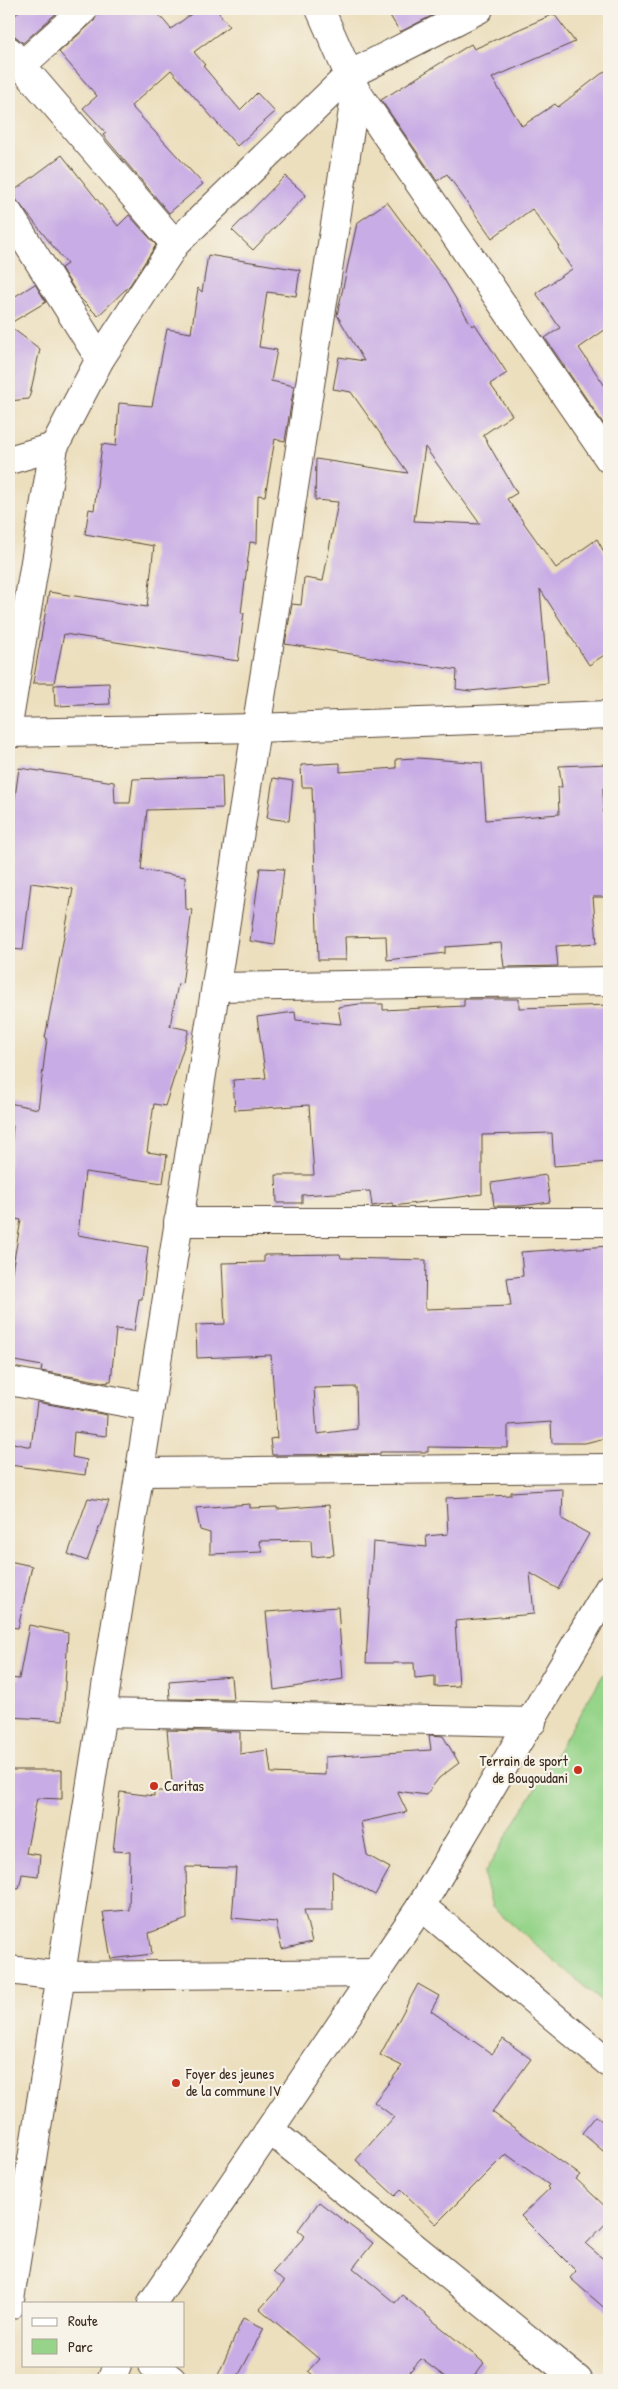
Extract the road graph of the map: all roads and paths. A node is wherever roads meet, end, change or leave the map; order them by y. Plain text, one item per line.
1 (84, 9) edge
2 (320, 9) edge
3 (479, 9) edge
4 (15, 59) edge
5 (352, 83) junction
6 (9, 214) edge
7 (174, 244) junction
8 (100, 359) junction
9 (54, 446) junction
10 (609, 459) edge
11 (9, 460) edge
12 (609, 715) edge
13 (9, 719) edge
14 (256, 728) junction
15 (9, 733) edge
16 (609, 981) edge
17 (216, 988) junction
18 (178, 1222) junction
19 (609, 1222) edge
20 (9, 1381) edge
21 (150, 1407) junction
22 (609, 1468) edge
23 (140, 1472) junction
24 (609, 1588) edge
25 (102, 1713) junction
26 (532, 1722) junction
27 (421, 1906) junction
28 (9, 1970) edge
29 (377, 1973) junction
30 (60, 1976) junction
31 (609, 2063) edge
32 (270, 2130) junction
33 (153, 2302) edge
34 (9, 2306) edge
35 (116, 2366) edge
36 (154, 2366) edge
37 (111, 2380) edge
38 (172, 2380) edge
39 (578, 2380) edge

1 - 4 street
2 - 5 street
3 - 5 street
4 - 7 street
5 - 7 street
5 - 10 street
5 - 14 street
6 - 8 street
7 - 8 street
8 - 9 street
9 - 11 street
9 - 13 street
12 - 14 street
14 - 15 street
14 - 17 street
16 - 17 street
17 - 18 street
18 - 19 street
18 - 21 street
20 - 21 street
21 - 23 street
22 - 23 street
23 - 25 street
24 - 26 street
25 - 26 street
25 - 30 street
26 - 27 street
27 - 29 street
27 - 31 street
28 - 30 street
29 - 30 street
29 - 32 street
30 - 34 street
32 - 33 street
32 - 39 street
35 - 37 street
36 - 38 street

